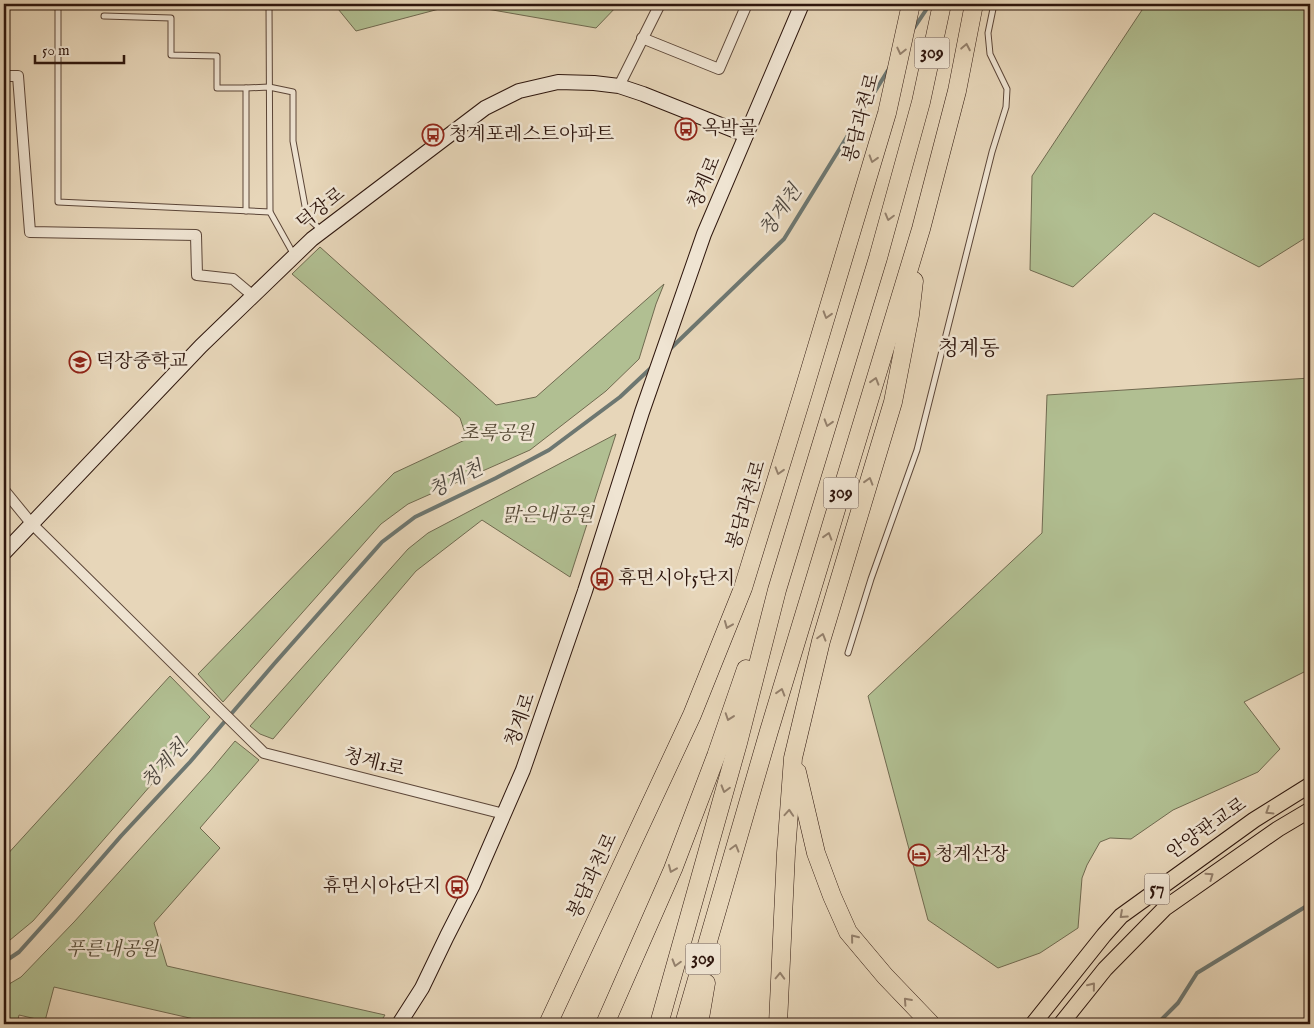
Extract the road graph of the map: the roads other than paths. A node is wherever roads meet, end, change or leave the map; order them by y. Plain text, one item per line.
1 (58, 4) edge
2 (268, 4) edge
3 (660, 4) edge
4 (747, 4) edge
5 (802, 4) edge
6 (911, 4) edge
7 (942, 4) edge
8 (974, 4) edge
9 (994, 4) edge
10 (104, 16) dead end
11 (642, 38) junction
12 (4, 76) edge
13 (619, 86) junction
14 (269, 87) junction
15 (246, 88) junction
16 (746, 136) junction
17 (246, 211) junction
18 (270, 212) junction
19 (921, 229) junction
20 (322, 232) junction
21 (294, 256) junction
22 (252, 295) junction
23 (4, 490) edge
24 (31, 523) junction
25 (4, 553) edge
26 (777, 590) junction
27 (848, 653) dead end
28 (793, 758) junction
29 (1310, 785) edge
30 (1310, 810) edge
31 (504, 814) junction
32 (722, 894) junction
33 (399, 1024) edge
34 (548, 1024) edge
35 (605, 1024) edge
36 (659, 1024) edge
37 (684, 1024) edge
38 (699, 1024) edge
39 (778, 1024) edge
40 (931, 1024) edge
41 (1033, 1024) edge
42 (1062, 1024) edge

1 - 17 lane
2 - 14 lane
3 - 11 street
4 - 11 street
5 - 16 street, 청계로
6 -> 34 highway, 봉담과천로
7 -> 26 highway, 309
19 -> 8 highway, 309
9 - 27 lane
10 - 15 lane
11 - 13 street
12 - 22 street
13 - 16 street, 덕장로
13 - 20 street, 덕장로
14 - 15 lane
14 - 18 lane
14 - 20 lane
15 - 17 lane
16 - 31 street, 청계로
17 - 18 lane
18 - 21 lane
28 -> 19 highway
32 -> 19 highway, 309
20 - 21 street, 덕장로
21 - 22 street, 덕장로
22 - 24 street, 덕장로
23 - 24 street
24 - 25 street, 덕장로
24 - 31 street, 청계1로
26 -> 35 highway
26 -> 36 highway, 309
39 -> 28 highway
40 -> 28 highway
29 -> 41 main road, 안양판교로 / 57
42 -> 30 main road, 57
31 - 33 street, 청계로
32 - 37 highway, 309
32 - 38 highway

